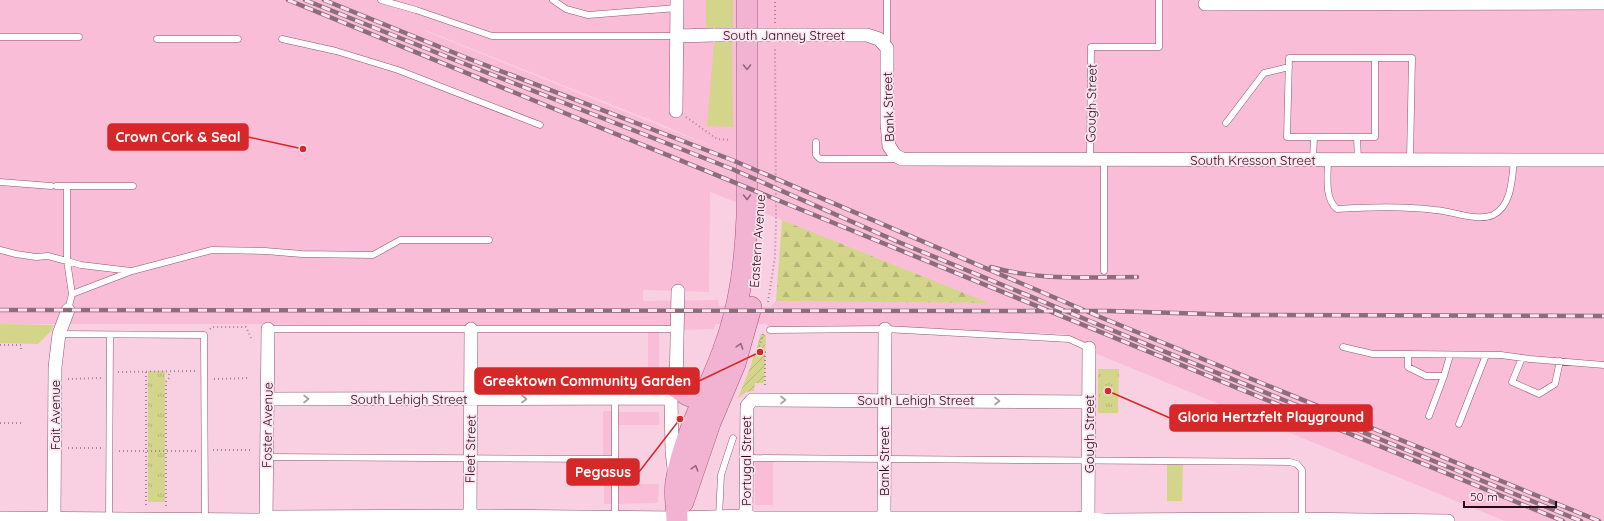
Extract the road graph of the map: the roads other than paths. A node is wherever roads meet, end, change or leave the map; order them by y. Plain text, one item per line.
1 (381, 0) edge
2 (553, 0) edge
3 (747, 0) edge
4 (761, 0) edge
5 (887, 0) edge
6 (1159, 0) edge
7 (1424, 2) edge
8 (1604, 3) edge
9 (677, 4) edge
10 (1205, 4) dead end
11 (676, 36) junction
12 (0, 37) edge
13 (79, 37) dead end
14 (157, 39) dead end
15 (238, 39) dead end
16 (282, 39) dead end
17 (887, 48) junction
18 (1375, 58) junction
19 (1289, 67) junction
20 (676, 111) road end
21 (1226, 123) dead end
22 (540, 125) dead end
23 (1314, 137) junction
24 (1357, 137) junction
25 (816, 142) dead end
26 (1410, 159) junction
27 (902, 160) junction
28 (1090, 160) junction
29 (1104, 160) junction
30 (1313, 160) junction
31 (1328, 160) junction
32 (1358, 160) junction
33 (1514, 160) junction
34 (1604, 160) edge
35 (0, 182) edge
36 (67, 186) junction
37 (133, 186) dead end
38 (489, 240) dead end
39 (0, 250) edge
40 (67, 261) junction
41 (1104, 271) dead end
42 (132, 272) junction
43 (678, 290) dead end
44 (72, 294) junction
45 (68, 310) joint
46 (268, 329) joint
47 (471, 329) junction
48 (677, 329) junction
49 (885, 329) junction
50 (770, 330) road end
51 (58, 334) junction
52 (110, 334) junction
53 (1343, 347) dead end
54 (1089, 348) joint
55 (1408, 354) junction
56 (1450, 354) junction
57 (1486, 355) junction
58 (1522, 358) junction
59 (1560, 361) junction
60 (1604, 365) edge
61 (1444, 376) junction
62 (673, 393) junction
63 (704, 397) junction
64 (615, 398) junction
65 (267, 399) junction
66 (471, 399) junction
67 (884, 400) junction
68 (1089, 402) junction
69 (746, 406) joint
70 (1429, 416) dead end
71 (1459, 424) dead end
72 (733, 438) dead end
73 (266, 457) junction
74 (746, 458) junction
75 (470, 459) junction
76 (615, 459) junction
77 (884, 460) junction
78 (1089, 460) junction
79 (676, 483) junction
80 (719, 517) junction
81 (0, 518) edge
82 (470, 518) edge
83 (752, 518) edge
84 (615, 519) edge
85 (677, 519) edge
86 (884, 519) edge
87 (1088, 519) edge
88 (54, 520) edge
89 (109, 520) edge
90 (205, 520) edge
91 (266, 520) edge
92 (1306, 520) edge
93 (1429, 521) edge
94 (1448, 521) edge

1 - 11 lane
2 - 9 lane
3 -> 63 main road, Eastern Avenue
85 -> 4 main road, Eastern Avenue
5 - 17 lane
6 - 28 lane, Gough Street
7 - 8 street
7 - 10 street
9 - 11 street
11 - 17 street, South Janney Street, bridge
11 - 20 street
12 - 13 lane
14 - 15 lane
16 - 22 lane
17 - 27 street, Bank Street
18 - 19 lane
18 - 24 lane
18 - 26 lane
19 - 21 lane
19 - 23 lane
23 - 24 lane
23 - 30 lane
24 - 32 lane
25 - 27 lane
26 - 32 street, South Kresson Street
26 - 33 street, South Kresson Street
27 - 28 street, South Kresson Street
28 - 29 street, South Kresson Street
29 - 30 street, South Kresson Street
29 - 41 lane
30 - 31 street, South Kresson Street
31 - 32 street, South Kresson Street
31 - 33 lane
33 - 34 street, South Kresson Street
35 - 36 lane
36 - 37 lane
36 - 40 lane
38 - 42 lane
39 - 40 lane
40 - 42 lane
40 - 44 lane
42 - 44 lane
43 - 48 street, Eastern Avenue
44 - 45 lane
45 - 51 street, Fait Avenue
46 - 47 lane
46 - 65 street, Foster Avenue
47 - 48 lane
47 - 66 street, Fleet Street
48 - 62 street, Eastern Avenue
49 - 50 lane
49 - 54 lane
49 - 67 street, Bank Street
51 - 52 lane
51 - 88 street, Fait Avenue
52 - 89 lane
52 - 90 lane
53 - 55 lane
54 - 68 street, Gough Street
55 - 56 lane
55 - 61 lane
56 - 57 lane
56 - 61 lane
57 - 58 lane
57 - 71 lane
58 - 59 lane
58 - 59 lane
59 - 60 lane
61 - 70 lane
62 - 63 main road
62 - 64 street, South Lehigh Street
62 - 79 street, Eastern Avenue
63 - 79 main road, Eastern Avenue
66 -> 64 street, South Lehigh Street
64 - 76 lane
65 -> 66 street, South Lehigh Street
65 - 73 street, Foster Avenue
66 - 75 street, Fleet Street
67 -> 68 street, South Lehigh Street
69 -> 67 street, South Lehigh Street
67 - 77 street, Bank Street
68 - 78 street, Gough Street
69 - 74 street, Portugal Street
72 - 80 lane
73 - 75 lane
73 - 91 street, Foster Avenue
74 - 77 lane
74 - 83 street, Portugal Street
75 - 76 lane
75 - 82 street, Fleet Street
76 - 84 lane
77 - 78 lane
77 - 86 street, Bank Street
78 - 87 street, Gough Street
78 - 92 lane
79 - 85 main road, Eastern Avenue
80 - 83 street
80 - 85 street
81 - 88 street
82 - 84 street
82 - 91 street
83 - 86 street
84 - 85 street
86 - 87 street
87 - 92 street
88 - 89 street
89 - 90 street
90 - 91 street
92 - 93 street
93 - 94 street

